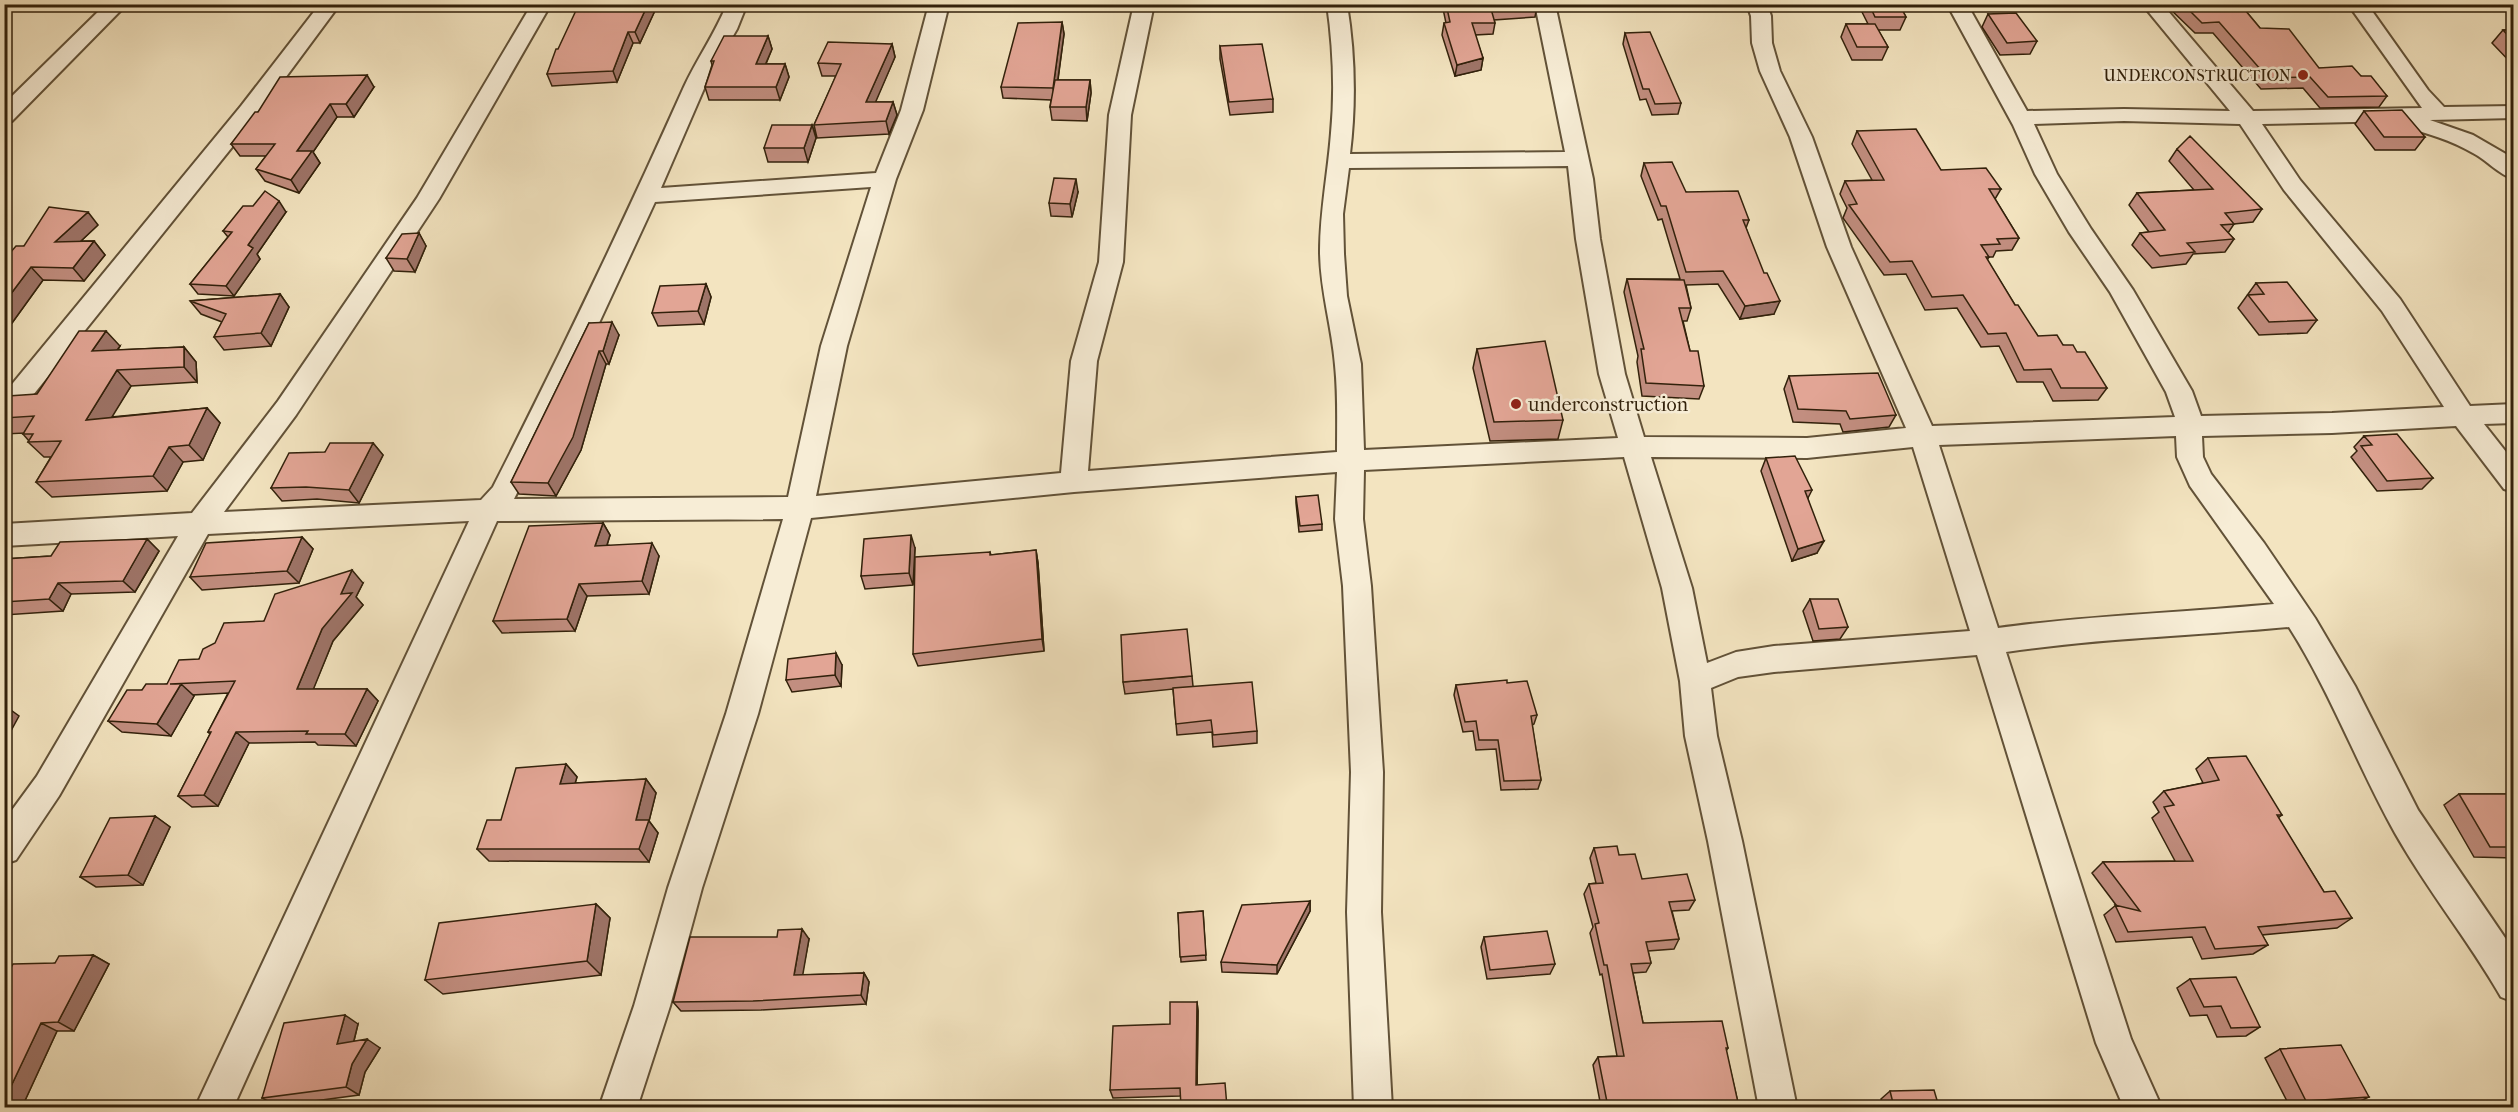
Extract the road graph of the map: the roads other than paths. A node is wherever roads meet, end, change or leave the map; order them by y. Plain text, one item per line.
1 (118, 4) edge
2 (331, 4) edge
3 (542, 4) edge
4 (737, 4) edge
5 (939, 4) edge
6 (1144, 4) edge
7 (1337, 4) edge
8 (1545, 4) edge
9 (1757, 4) edge
10 (1957, 4) edge
11 (2151, 4) edge
12 (2358, 5) edge
13 (2514, 112) edge
14 (2438, 113) junction
15 (2387, 115) junction
16 (4, 116) edge
17 (2020, 118) junction
18 (2247, 118) junction
19 (1578, 159) junction
20 (1339, 161) junction
21 (2514, 172) edge
22 (885, 179) junction
23 (645, 196) junction
24 (2514, 412) edge
25 (4, 413) edge
26 (2464, 417) junction
27 (2189, 428) junction
28 (1923, 436) junction
29 (1633, 447) junction
30 (1351, 461) junction
31 (1074, 482) junction
32 (2514, 482) edge
33 (800, 508) junction
34 (488, 510) junction
35 (200, 523) junction
36 (4, 534) edge
37 (2296, 614) junction
38 (1988, 642) junction
39 (1695, 681) junction
40 (4, 849) edge
41 (2514, 985) edge
42 (214, 1107) edge
43 (618, 1107) edge
44 (1373, 1107) edge
45 (1778, 1107) edge
46 (2144, 1107) edge

1 - 16 street
2 - 25 street
3 - 35 street
4 - 23 street
5 - 22 street
6 - 31 street
7 - 20 street
8 - 19 street
9 - 28 street
10 - 17 street
11 - 18 street
12 - 14 street
13 - 14 street
14 - 15 street
15 - 18 street
15 - 21 street
17 - 18 street
17 - 27 street
18 - 26 street
19 - 20 street
19 - 29 street
20 - 30 street
22 - 23 street
22 - 33 street
23 - 34 street
24 - 26 street
26 - 27 street
26 - 32 street
27 - 28 street
27 - 37 street
28 - 29 street
28 - 38 street
29 - 30 street
29 - 39 street
30 - 31 street
30 - 44 street
31 - 33 street
33 - 34 street
33 - 43 street
34 - 35 street
34 - 42 street
35 - 36 street
35 - 40 street
37 - 38 street
37 - 41 street
38 - 39 street
38 - 46 street
39 - 45 street

